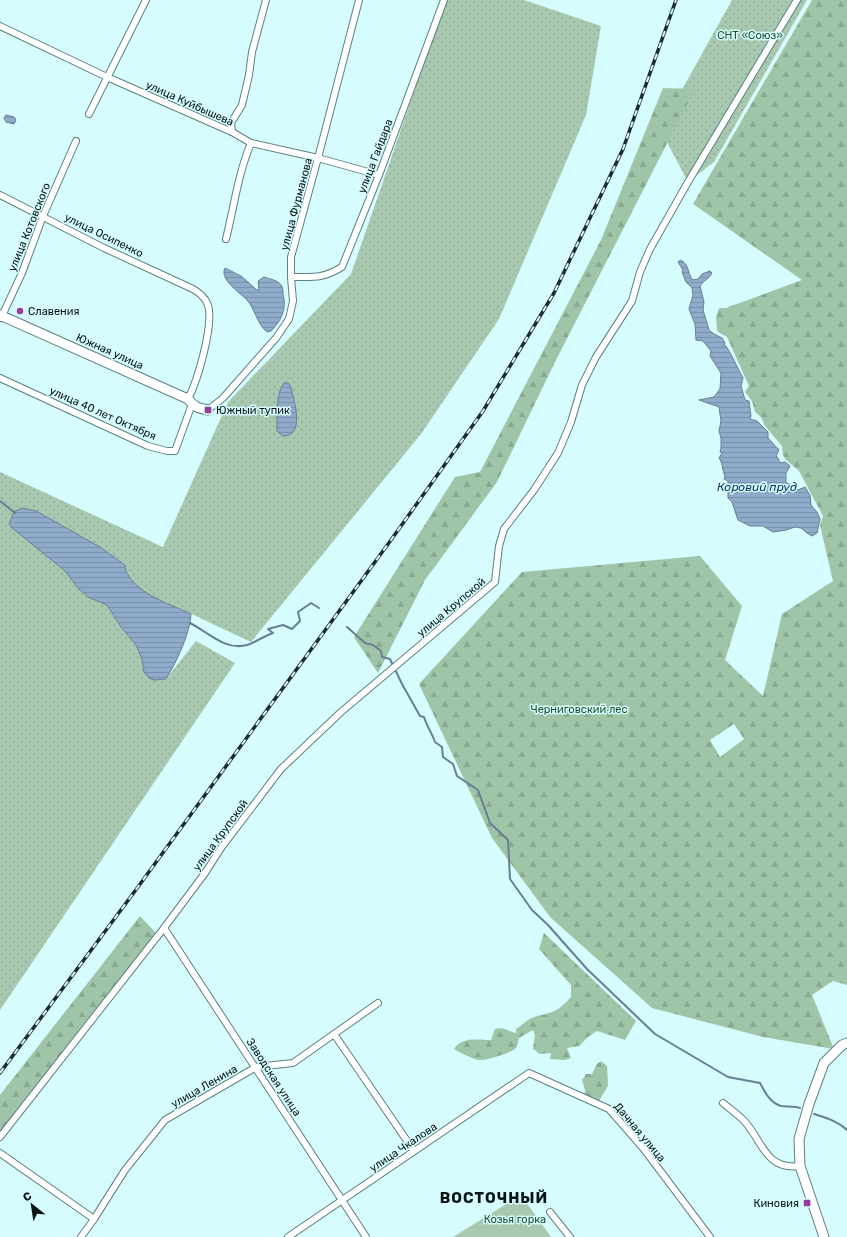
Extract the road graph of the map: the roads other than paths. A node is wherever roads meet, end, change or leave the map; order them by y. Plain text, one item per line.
1 (146, 0) edge
2 (266, 0) edge
3 (359, 0) edge
4 (444, 0) edge
5 (796, 0) edge
6 (0, 26) edge
7 (107, 77) junction
8 (89, 114) dead end
9 (232, 132) junction
10 (76, 141) dead end
11 (250, 143) junction
12 (318, 158) junction
13 (379, 175) junction
14 (0, 195) edge
15 (43, 216) junction
16 (226, 239) dead end
17 (291, 277) junction
18 (1, 317) edge
19 (0, 378) edge
20 (190, 402) junction
21 (208, 410) joint
22 (164, 928) junction
23 (378, 1003) dead end
24 (334, 1034) junction
25 (847, 1043) edge
26 (256, 1067) junction
27 (529, 1073) joint
28 (723, 1103) dead end
29 (0, 1137) edge
30 (414, 1152) junction
31 (0, 1153) edge
32 (800, 1166) junction
33 (342, 1200) junction
34 (550, 1212) dead end
35 (94, 1219) junction
36 (81, 1237) edge
37 (288, 1237) edge
38 (366, 1237) edge
39 (570, 1237) edge
40 (710, 1237) edge
41 (824, 1237) edge

1 - 7 street
2 - 9 street
3 - 12 street, улица Фурманова
4 - 13 street, улица Гайдара
5 - 22 street, улица Крупской
6 - 7 street, улица Куйбышева
7 - 8 street
7 - 9 street, улица Куйбышева
9 - 11 street, улица Куйбышева
10 - 15 street, улица Котовского
11 - 12 street, улица Куйбышева
11 - 16 street
12 - 13 street, улица Куйбышева
12 - 17 street, улица Фурманова
13 - 17 street, улица Гайдара
14 - 15 street, улица Осипенко
15 - 18 street, улица Котовского
15 - 20 street, улица Осипенко
17 - 21 street, улица Фурманова
18 - 20 street, Южная улица
19 - 20 street, улица 40 лет Октября
20 - 21 street, Южная улица
22 - 26 street, Заводская улица
22 - 29 street, улица Крупской
23 - 24 street, улица Ленина
24 - 26 street, улица Ленина
24 - 30 street
25 - 32 street
26 - 33 street, Заводская улица
26 - 35 street, улица Ленина
27 - 30 street, улица Чкалова
27 - 40 street, Дачная улица
28 - 32 street
30 - 33 street, улица Чкалова
31 - 35 street
32 - 41 street
33 - 37 street, улица Чкалова
33 - 38 street, Заводская улица
34 - 39 street
35 - 36 street, улица Ленина

